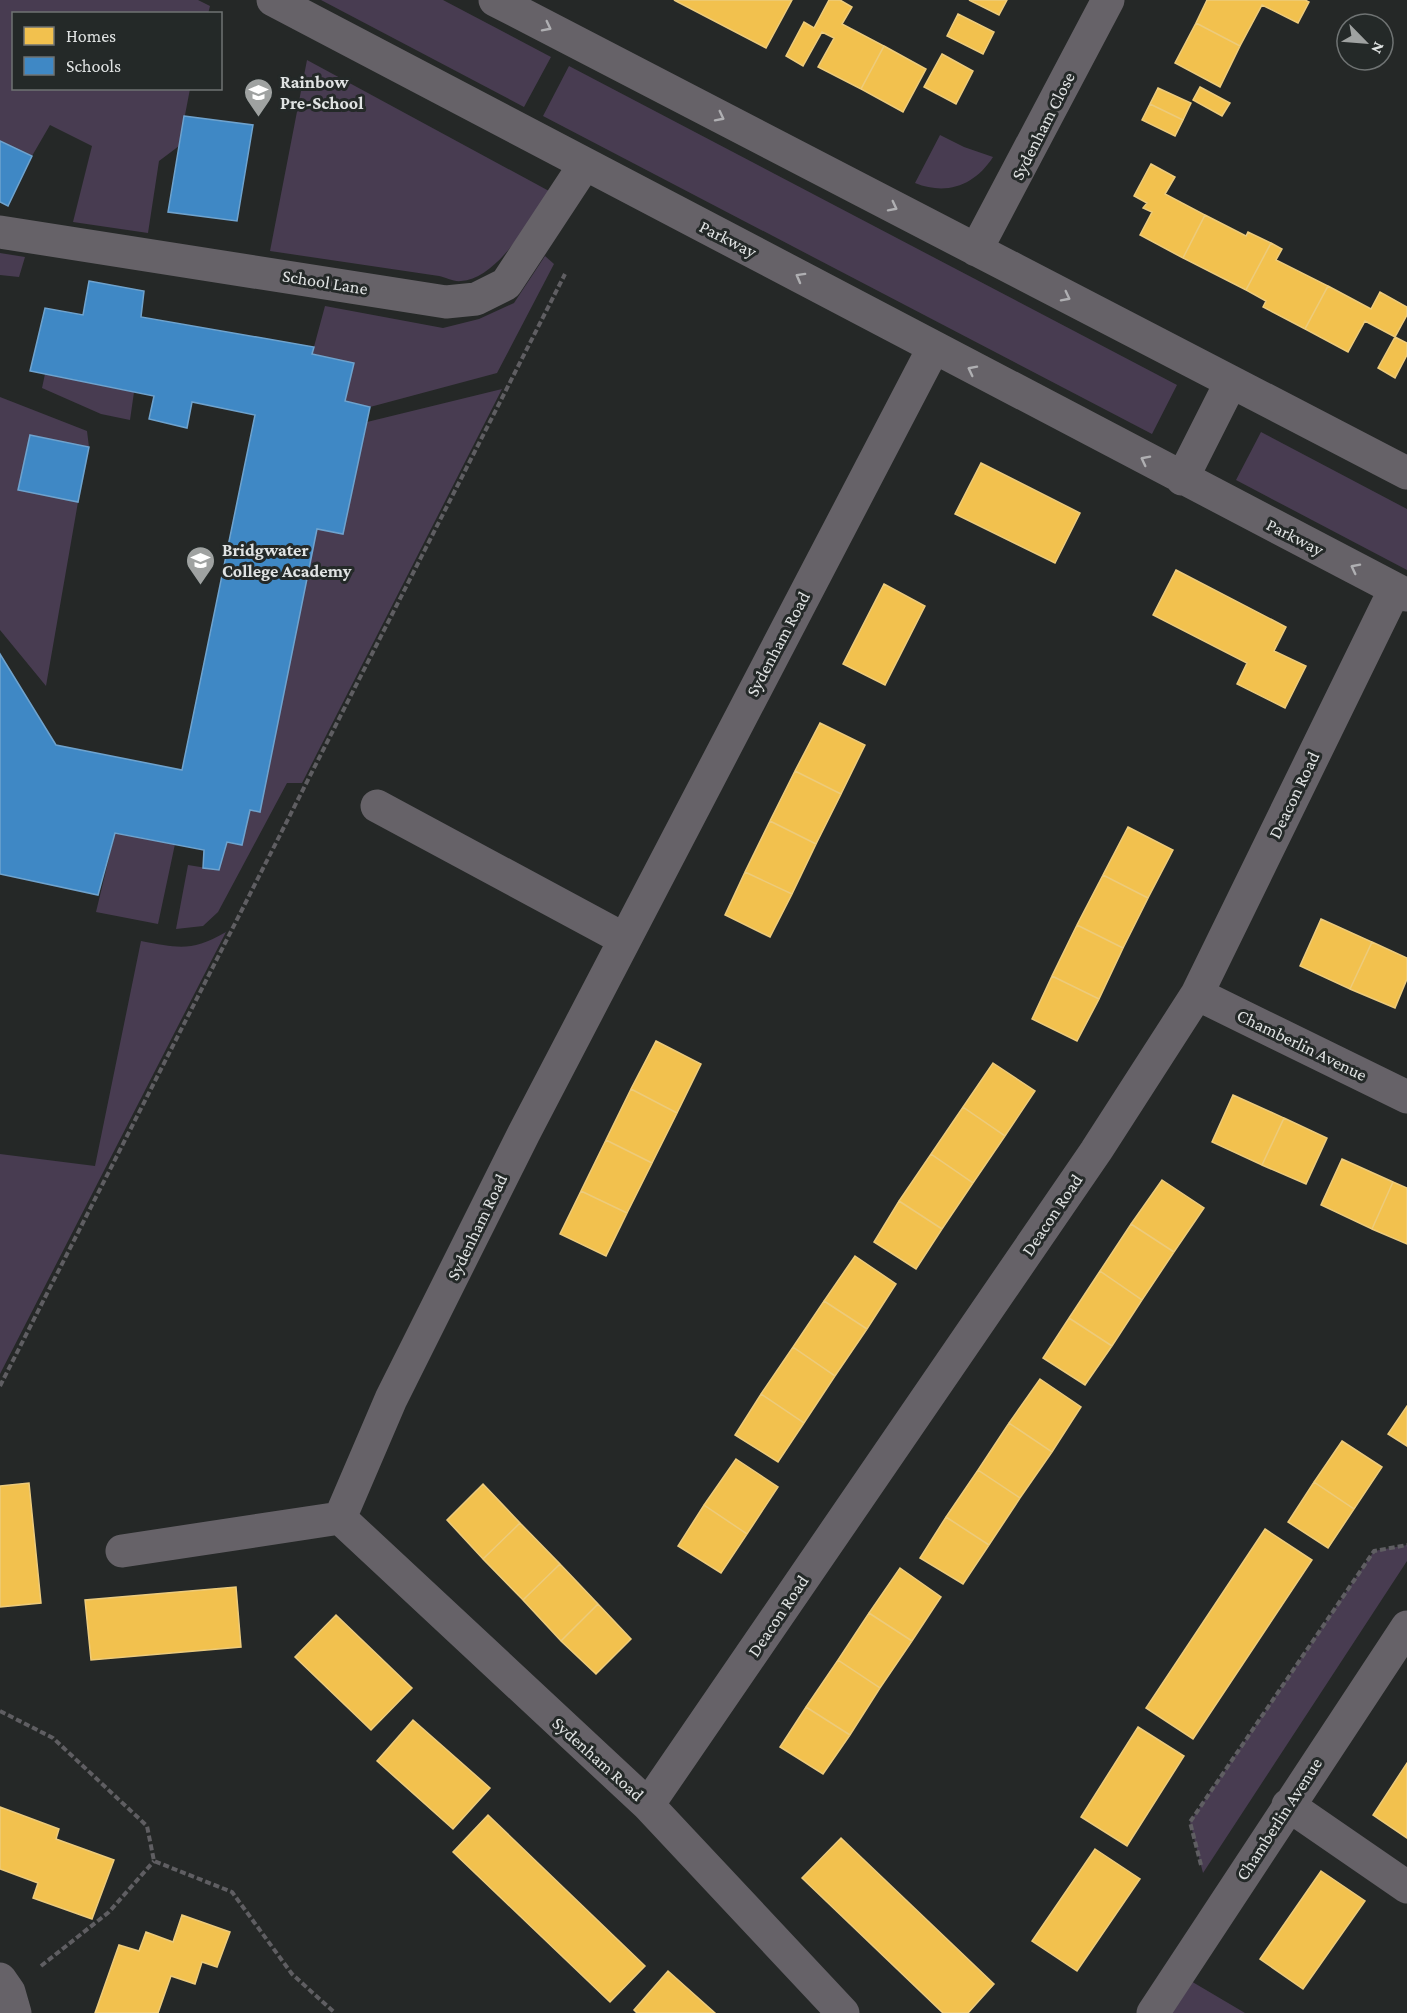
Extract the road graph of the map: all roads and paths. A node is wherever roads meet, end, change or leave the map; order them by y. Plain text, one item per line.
1 (273, 0) edge
2 (495, 0) edge
3 (1108, 0) edge
4 (585, 164) junction
5 (0, 232) edge
6 (976, 250) junction
7 (570, 264) dead end
8 (933, 349) junction
9 (1232, 382) junction
10 (1407, 473) edge
11 (1182, 479) junction
12 (1401, 592) edge
13 (377, 806) dead end
14 (624, 939) junction
15 (1197, 994) junction
16 (1407, 1097) edge
17 (0, 1386) edge
18 (340, 1518) junction
19 (1407, 1545) edge
20 (122, 1551) dead end
21 (1407, 1627) edge
22 (0, 1711) edge
23 (648, 1805) junction
24 (1288, 1805) junction
25 (154, 1861) junction
26 (1407, 1887) edge
27 (1215, 1918) junction
28 (8, 1995) edge
29 (335, 2013) edge
30 (843, 2013) edge
31 (1153, 2013) edge

1 - 4 street, Parkway
2 -> 6 street
3 - 6 street, Sydenham Close
4 - 5 street, School Lane
8 -> 4 street, Parkway
6 -> 9 street
7 - 17 path
11 -> 8 street, Parkway
8 - 14 street, Sydenham Road
9 - 10 street
9 - 11 street
12 -> 11 street, Parkway
12 - 15 street, Deacon Road
13 - 14 street
14 - 18 street, Sydenham Road
15 - 16 street, Chamberlin Avenue
15 - 23 street, Deacon Road
18 - 20 street
18 - 23 street, Sydenham Road
19 - 27 path
21 - 24 street, Chamberlin Avenue
22 - 25 path
23 - 30 street, Sydenham Road
24 - 26 street
24 - 27 street, Chamberlin Avenue
25 - 28 path
25 - 29 path
27 - 31 street, Chamberlin Avenue

